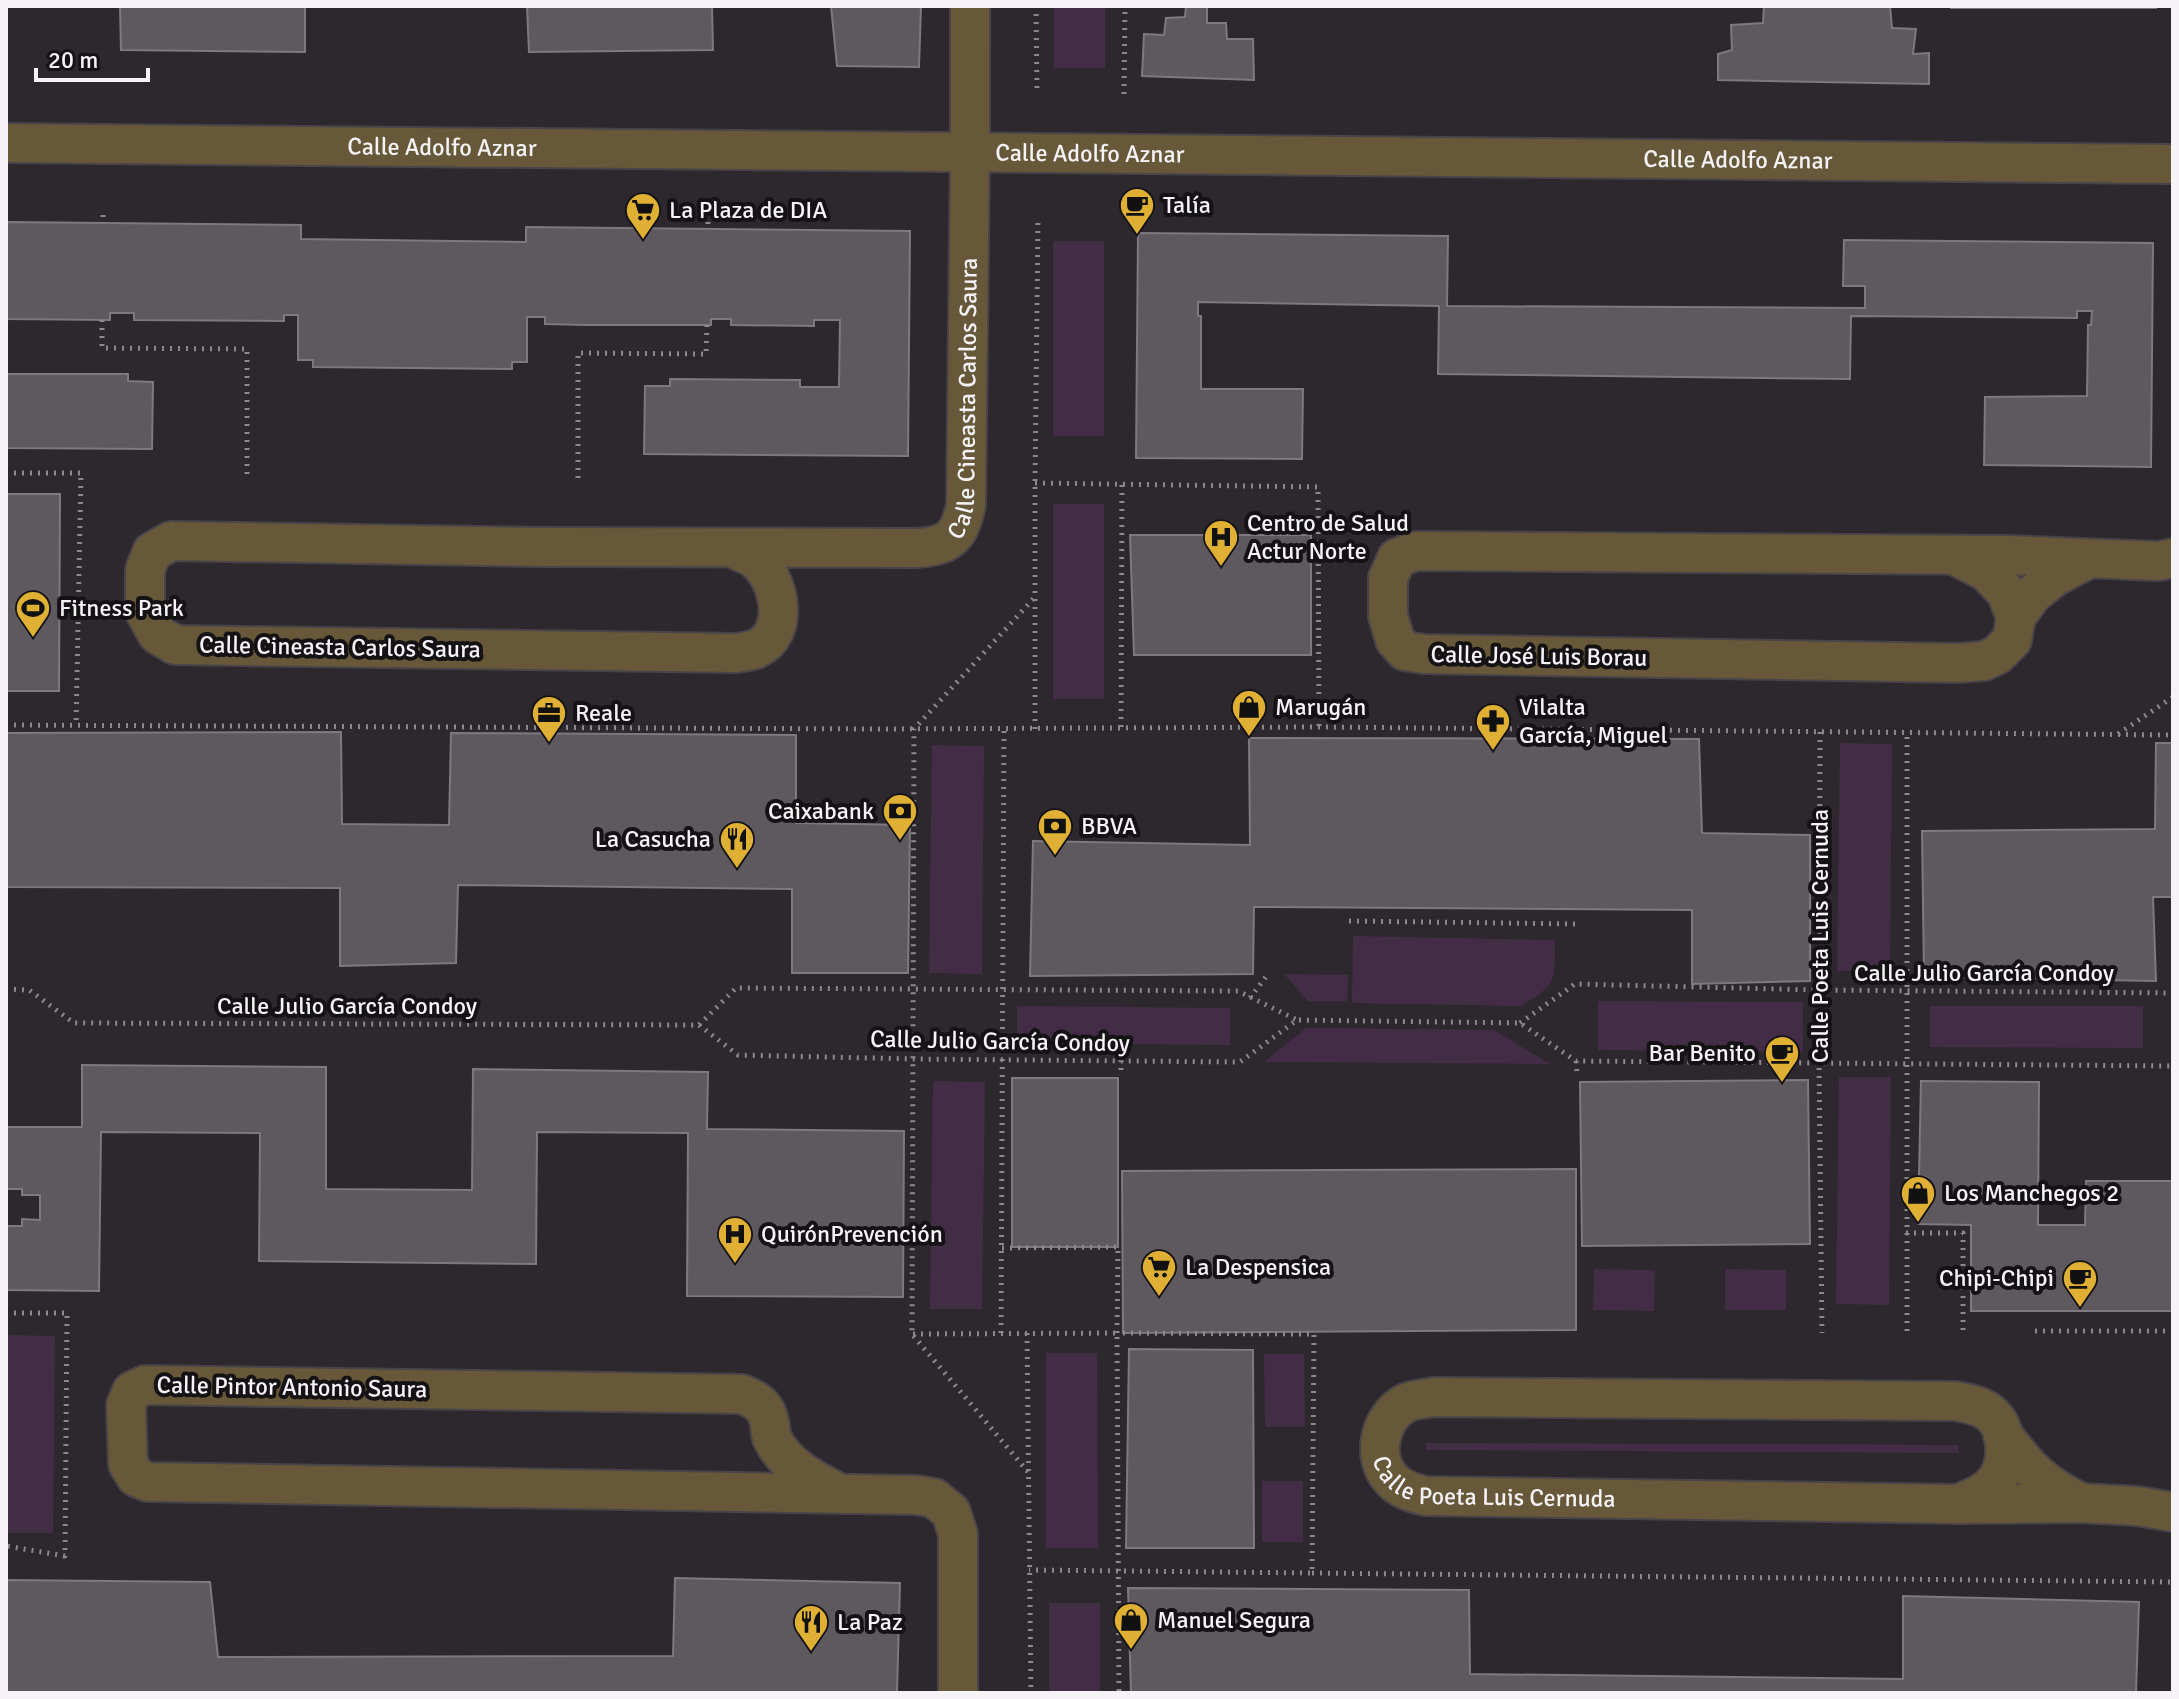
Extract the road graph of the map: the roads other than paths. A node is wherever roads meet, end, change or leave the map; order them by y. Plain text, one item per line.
1 (970, 6) edge
2 (6, 143) edge
3 (970, 151) junction
4 (2173, 164) edge
5 (733, 548) junction
6 (849, 548) junction
7 (1954, 555) junction
8 (2173, 558) edge
9 (2088, 559) junction
10 (779, 601) junction
11 (2016, 617) junction
12 (2003, 1435) junction
13 (772, 1437) junction
14 (728, 1492) junction
15 (841, 1494) junction
16 (2081, 1503) junction
17 (1958, 1504) junction
18 (2173, 1512) edge
19 (958, 1693) edge

1 - 3 street, Calle Cineasta Carlos Saura
2 - 3 street, Calle Adolfo Aznar
3 - 4 street, Calle Adolfo Aznar
3 - 6 street, Calle Cineasta Carlos Saura
5 - 6 street, Calle Cineasta Carlos Saura
5 - 10 street
5 - 10 street, Calle Cineasta Carlos Saura
6 - 10 street, Calle Cineasta Carlos Saura
7 - 9 street, Calle José Luis Borau
7 - 11 street, Calle José Luis Borau
7 - 11 street, Calle José Luis Borau
8 - 9 street, Calle José Luis Borau
9 - 11 street, Calle José Luis Borau
12 - 16 street, Calle Poeta Luis Cernuda
12 - 17 street, Calle Poeta Luis Cernuda
12 - 17 street, Calle Poeta Luis Cernuda
13 - 14 street
13 - 14 street, Calle Pintor Antonio Saura
13 - 15 street, Calle Pintor Antonio Saura
14 - 15 street, Calle Pintor Antonio Saura
15 - 19 street, Calle Pintor Antonio Saura
16 - 17 street, Calle Poeta Luis Cernuda
16 - 18 street, Calle Poeta Luis Cernuda

